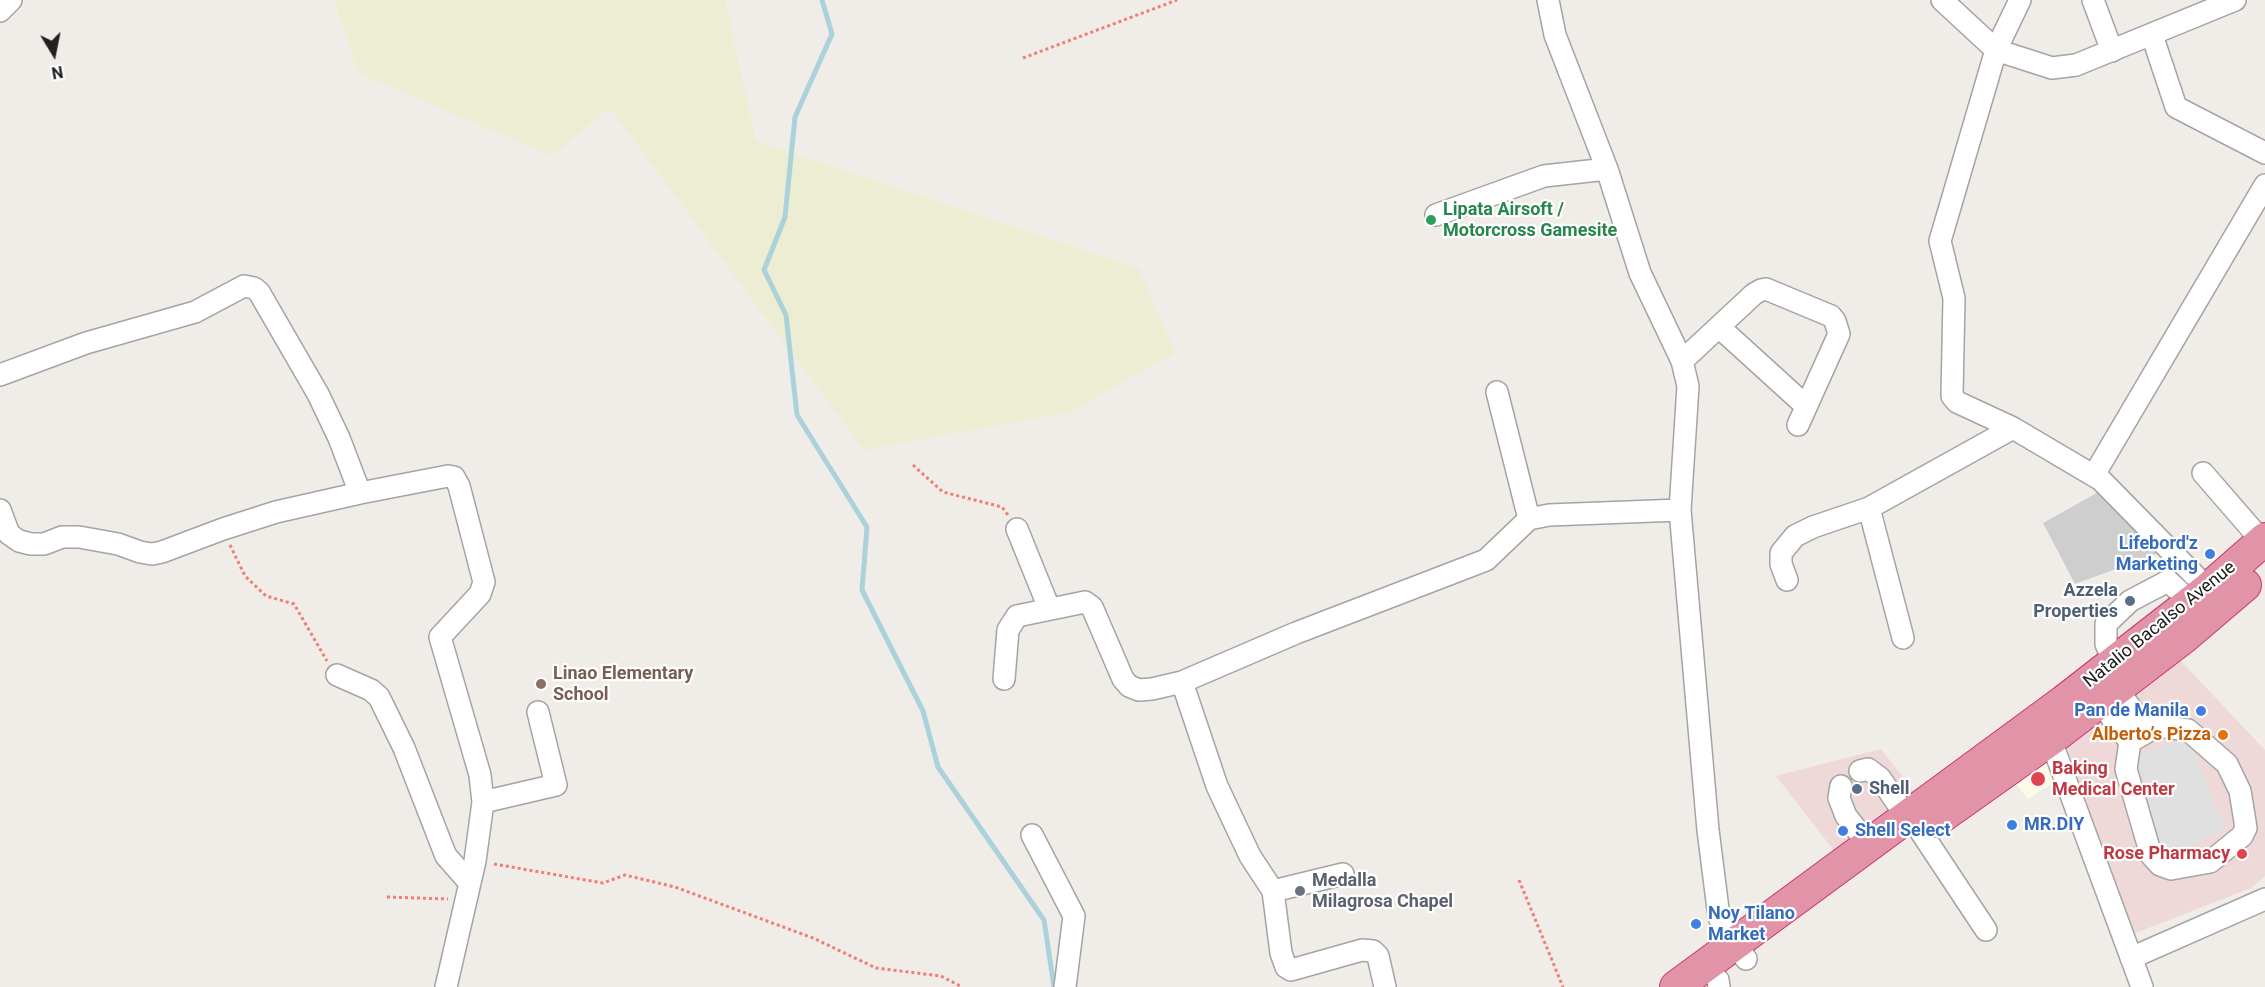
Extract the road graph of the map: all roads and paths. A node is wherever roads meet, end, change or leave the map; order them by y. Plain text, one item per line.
1 (11, 0) edge
2 (1177, 0) edge
3 (1548, 0) edge
4 (1942, 0) edge
5 (2020, 0) edge
6 (2093, 0) edge
7 (2235, 0) edge
8 (0, 10) edge
9 (2152, 35) junction
10 (1995, 50) junction
11 (2112, 51) junction
12 (1023, 58) dead end
13 (2265, 153) edge
14 (1607, 169) junction
15 (2265, 185) edge
16 (1436, 215) dead end
17 (1719, 327) junction
18 (1682, 361) junction
19 (0, 375) edge
20 (1497, 392) dead end
21 (1806, 406) junction
22 (1798, 425) dead end
23 (2013, 428) junction
24 (913, 465) dead end
25 (2203, 473) dead end
26 (2094, 475) junction
27 (360, 493) junction
28 (1869, 508) junction
29 (0, 510) edge
30 (1680, 510) junction
31 (1530, 519) junction
32 (223, 529) junction
33 (1017, 529) joint
34 (5, 541) edge
35 (2264, 549) edge
36 (1787, 580) dead end
37 (2199, 596) junction
38 (1049, 608) junction
39 (1903, 638) dead end
40 (334, 671) joint
41 (1004, 679) dead end
42 (1182, 682) junction
43 (2110, 684) junction
44 (538, 712) dead end
45 (2046, 729) junction
46 (2145, 733) junction
47 (1860, 771) dead end
48 (1840, 786) dead end
49 (483, 802) junction
50 (1913, 824) junction
51 (1032, 835) dead end
52 (1869, 845) junction
53 (475, 861) junction
54 (1343, 874) dead end
55 (1519, 880) dead end
56 (467, 891) junction
57 (1273, 891) junction
58 (387, 897) dead end
59 (2265, 899) edge
60 (1986, 930) dead end
61 (1741, 951) junction
62 (2131, 958) junction
63 (1715, 985) edge
64 (2138, 986) edge
65 (446, 987) edge
66 (962, 987) edge
67 (1065, 987) edge
68 (1385, 987) edge
69 (1563, 987) edge
70 (1676, 987) edge

1 - 8 street
2 - 12 path
3 - 14 street
4 - 10 street
5 - 10 street
6 - 11 street
7 - 9 street
9 - 11 street
9 - 13 street
10 - 11 street
10 - 23 street
14 - 16 street
14 - 18 street
15 - 26 street
17 - 18 street
17 - 21 street
17 - 21 street
18 - 30 street
19 - 27 street
20 - 31 street
21 - 22 street
23 - 26 street
23 - 28 street
24 - 33 path
25 - 35 street
26 - 37 street
27 - 32 street
27 - 49 street
28 - 36 street
28 - 39 street
29 - 34 street
30 - 31 street
30 - 61 street
31 - 42 street
32 - 34 street
32 - 40 path
33 - 38 street
35 - 37 highway, Natalio Bacalso Avenue
35 - 43 highway, Natalio Bacalso Avenue
37 - 43 highway, Natalio Bacalso Avenue
38 - 41 street
38 - 42 street
40 - 56 street
42 - 57 street
43 - 45 highway, Natalio Bacalso Avenue
43 - 45 highway, Natalio Bacalso Avenue
43 - 46 street
44 - 49 street
45 - 50 highway, Natalio Bacalso Avenue
45 - 62 street
46 - 46 street
47 - 50 street
48 - 52 street
49 - 53 street
50 - 52 highway, Natalio Bacalso Avenue
50 - 60 street
50 - 61 highway, Natalio Bacalso Avenue
51 - 67 street
52 - 61 highway, Natalio Bacalso Avenue
53 - 56 street
53 - 66 path
54 - 57 street
55 - 69 path
56 - 58 path
56 - 65 street
57 - 68 street
59 - 62 street
61 - 63 highway, Natalio Bacalso Avenue
61 - 70 highway, Natalio Bacalso Avenue
62 - 64 street

